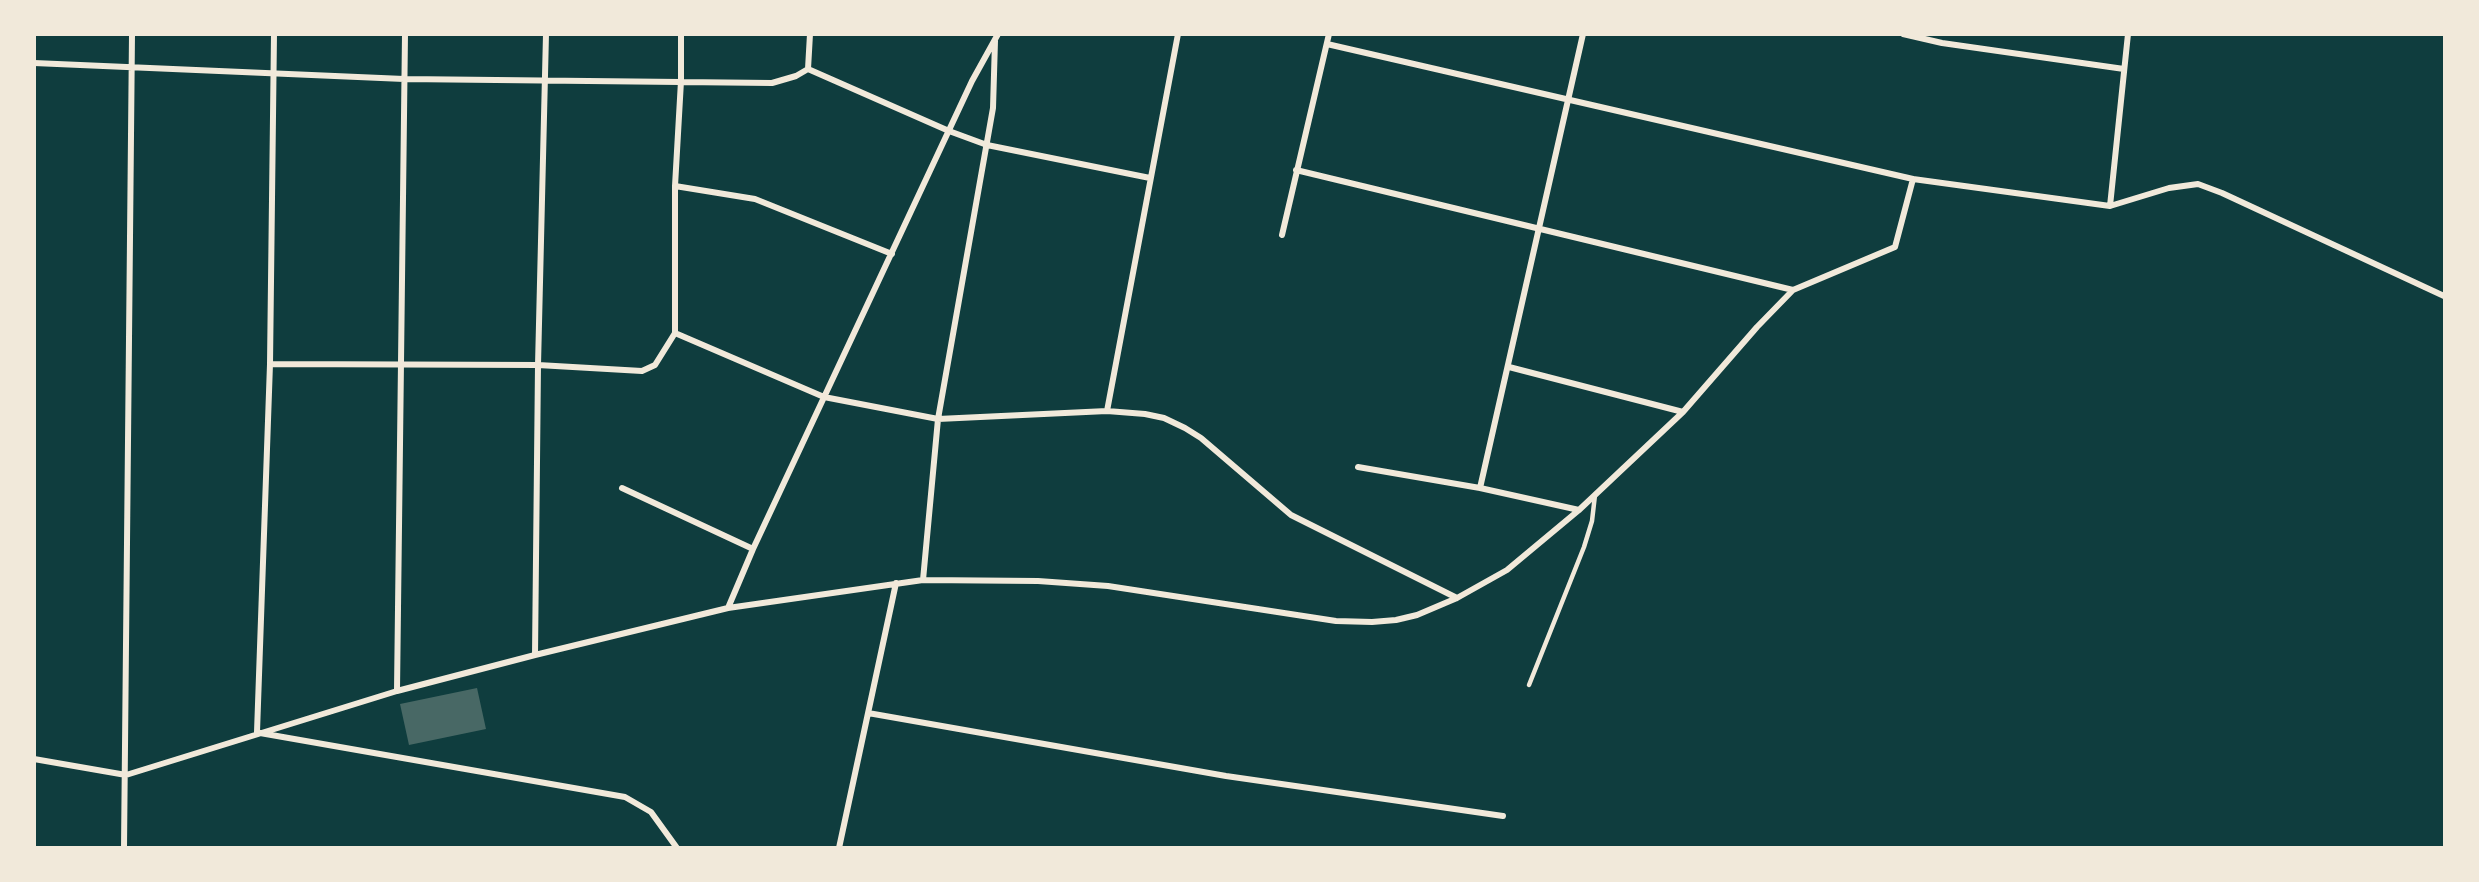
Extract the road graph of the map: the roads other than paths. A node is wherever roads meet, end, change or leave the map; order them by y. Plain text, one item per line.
1 (132, 34) edge
2 (274, 34) edge
3 (405, 34) edge
4 (546, 34) edge
5 (681, 34) edge
6 (810, 34) edge
7 (1178, 34) edge
8 (1329, 34) edge
9 (1582, 34) edge
10 (1903, 34) edge
11 (2128, 34) edge
12 (997, 38) edge
13 (1327, 45) junction
14 (34, 63) edge
15 (131, 66) junction
16 (808, 69) junction
17 (2124, 69) junction
18 (274, 75) junction
19 (545, 79) junction
20 (404, 80) junction
21 (681, 81) junction
22 (1568, 100) junction
23 (949, 131) junction
24 (987, 145) junction
25 (1296, 170) junction
26 (1150, 178) junction
27 (1912, 179) junction
28 (675, 186) junction
29 (2110, 206) junction
30 (1540, 229) junction
31 (1282, 235) dead end
32 (892, 254) junction
33 (1793, 290) junction
34 (2445, 296) edge
35 (675, 333) junction
36 (399, 363) junction
37 (270, 364) junction
38 (538, 365) junction
39 (1509, 367) junction
40 (824, 397) junction
41 (1107, 411) junction
42 (1683, 412) junction
43 (938, 419) junction
44 (1358, 467) dead end
45 (622, 488) dead end
46 (1480, 488) junction
47 (1595, 495) junction
48 (1579, 510) junction
49 (753, 549) junction
50 (923, 580) junction
51 (896, 583) junction
52 (1457, 598) junction
53 (728, 608) junction
54 (535, 655) junction
55 (1529, 685) dead end
56 (397, 691) junction
57 (868, 713) junction
58 (257, 732) junction
59 (34, 759) edge
60 (126, 775) junction
61 (1503, 816) dead end
62 (124, 848) edge
63 (677, 848) edge
64 (839, 848) edge

1 - 15 street
2 - 18 street
3 - 20 street
4 - 19 street
5 - 21 street
6 - 16 street
7 - 26 street
8 - 13 street
9 - 22 street
10 - 17 street
11 - 17 street
12 - 23 street
12 - 24 street
13 - 22 street
13 - 25 street
14 - 15 street
15 - 18 street
15 - 60 street
16 - 21 street
16 - 23 street
17 - 29 street
18 - 20 street
18 - 37 street
19 - 20 street
19 - 21 street
19 - 38 street
20 - 36 street
21 - 28 street
22 - 27 street
22 - 30 street
23 - 24 street
23 - 32 street
24 - 26 street
24 - 43 street
25 - 30 street
25 - 31 street
26 - 41 street
27 - 29 street
27 - 33 street
28 - 32 street
28 - 35 street
29 - 34 street
30 - 33 street
30 - 39 street
32 - 40 street
33 - 42 street
35 - 38 street
35 - 40 street
36 - 37 street
36 - 38 street
36 - 56 street
37 - 58 street
38 - 54 street
39 - 42 street
39 - 46 street
40 - 43 street
40 - 49 street
41 - 43 street
41 - 52 street
42 - 47 street
43 - 50 street
44 - 46 street
45 - 49 street
46 - 48 street
47 - 48 street
47 - 55 lane
48 - 52 street
49 - 53 street
50 - 51 street
50 - 52 street
51 - 53 street
51 - 57 street
53 - 54 street
54 - 56 street
56 - 58 street
57 - 61 street
57 - 64 street
58 - 60 street
58 - 63 street
59 - 60 street
60 - 62 street

